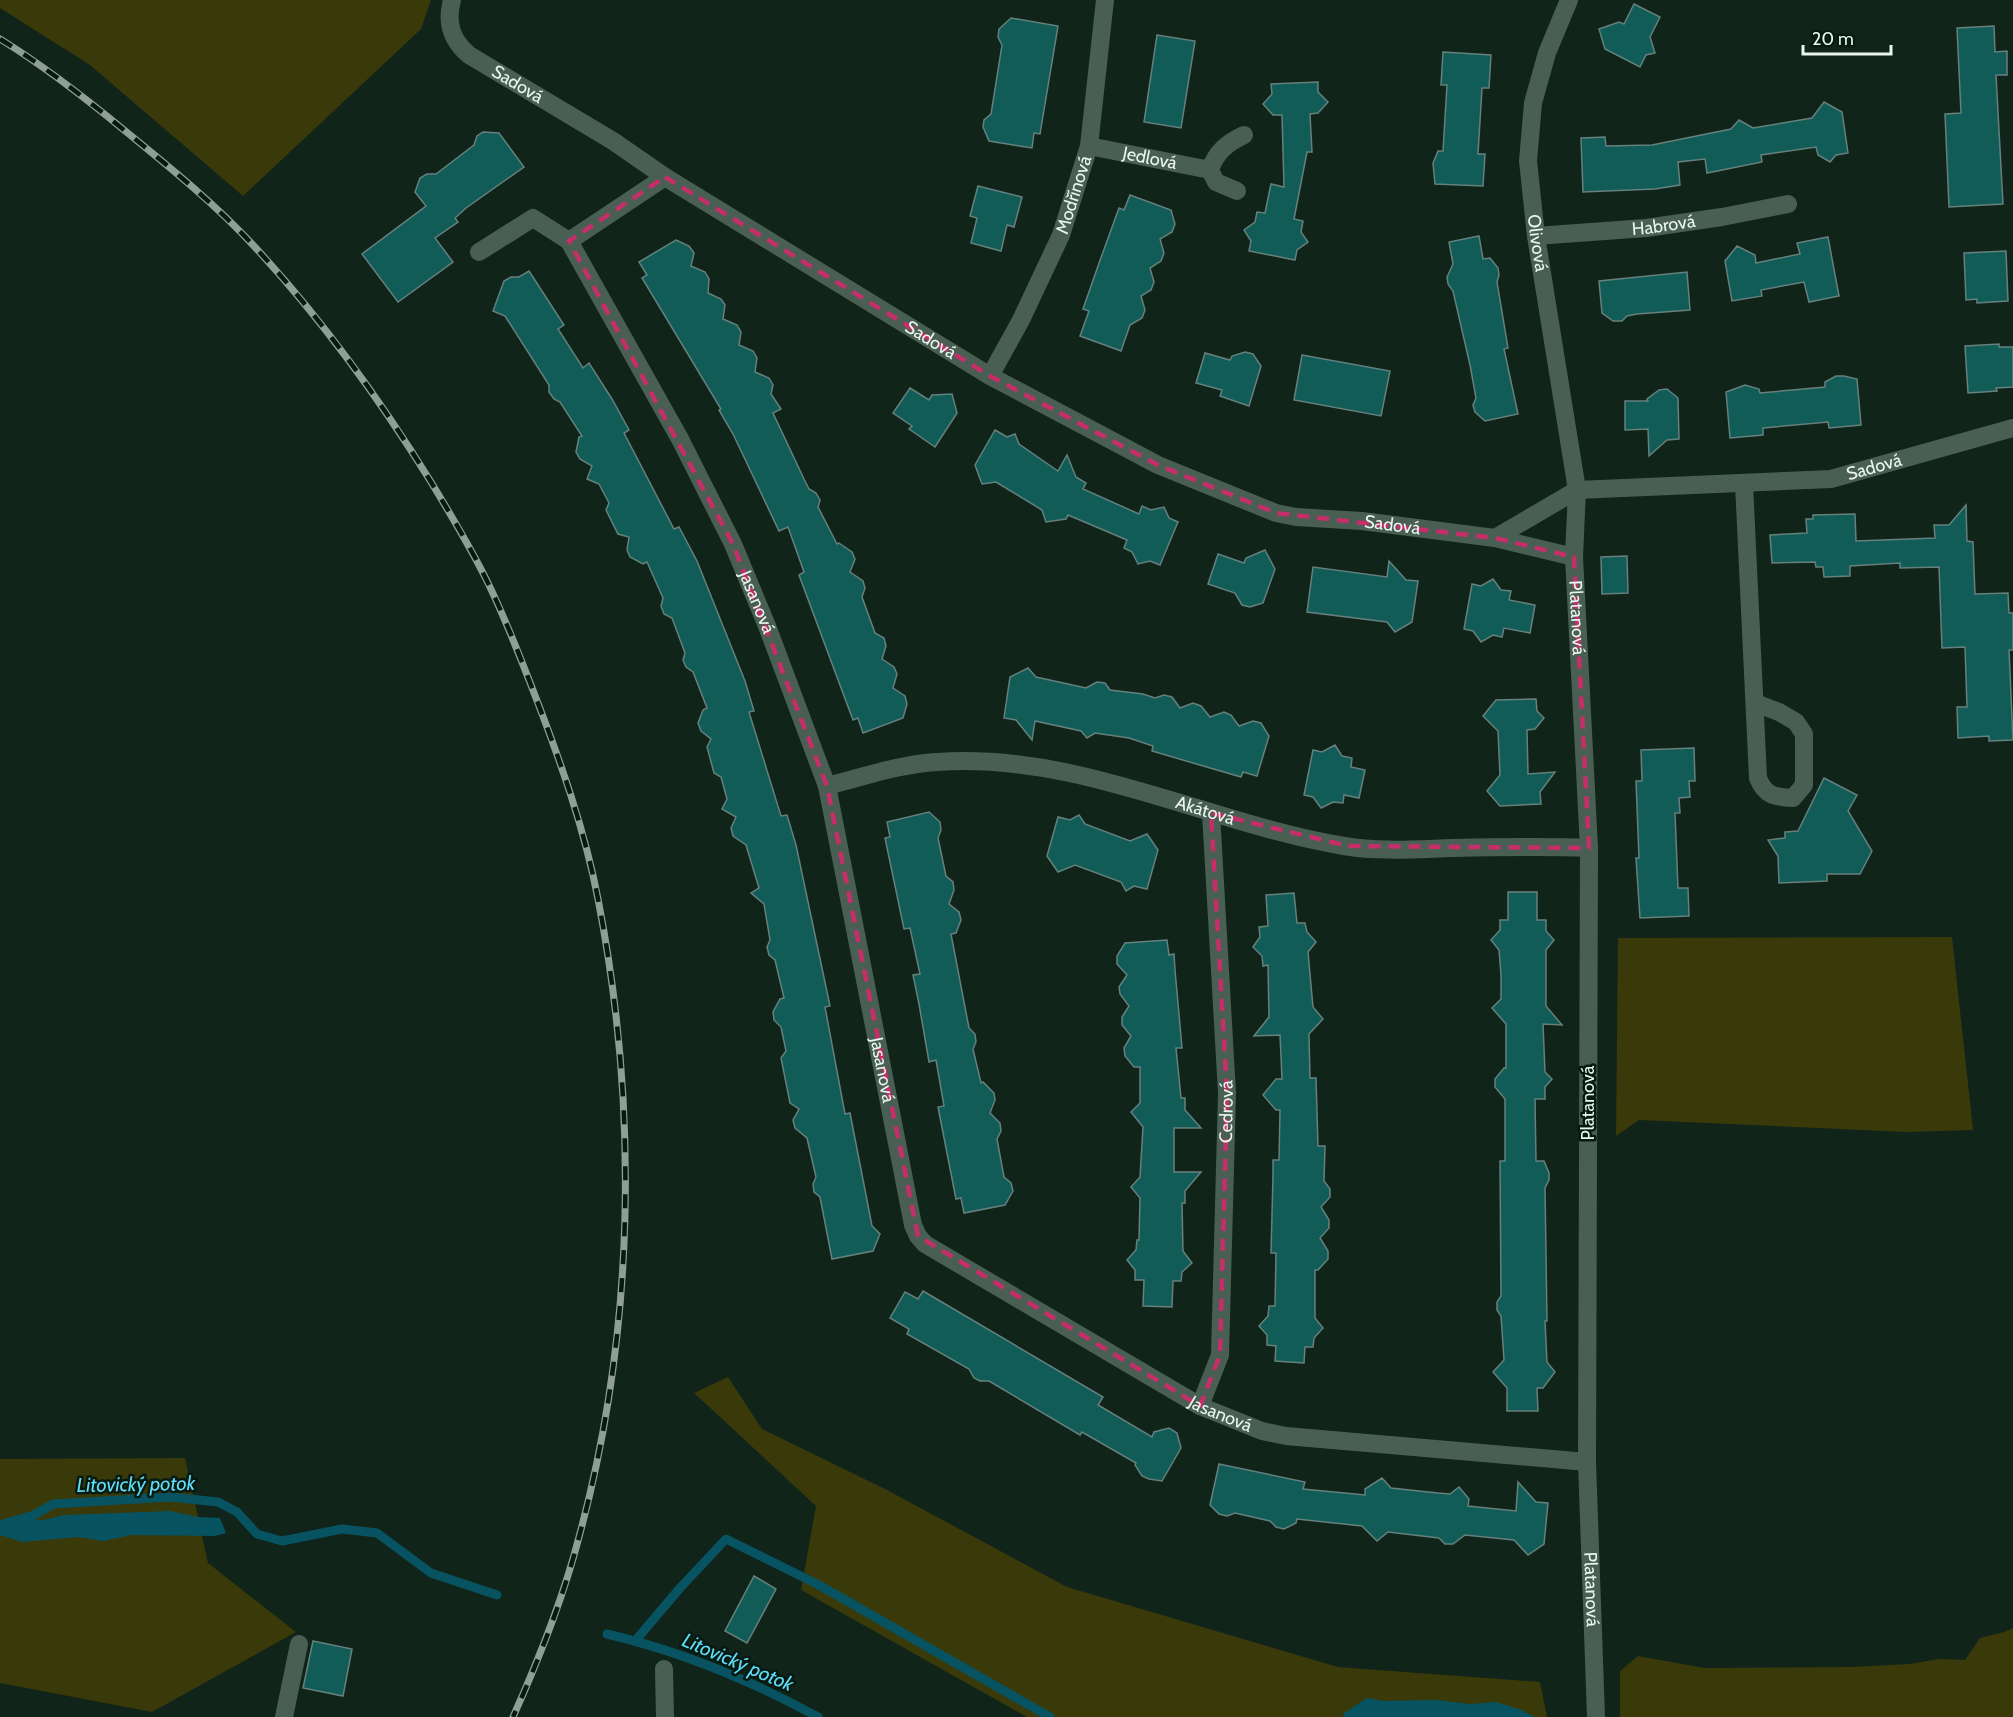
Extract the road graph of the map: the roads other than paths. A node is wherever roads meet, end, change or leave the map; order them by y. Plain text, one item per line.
1 (452, 0) edge
2 (1105, 0) edge
3 (1569, 0) edge
4 (1244, 135) dead end
5 (1089, 146) junction
6 (1210, 170) junction
7 (665, 177) junction
8 (1237, 192) dead end
9 (1788, 204) dead end
10 (1536, 237) junction
11 (569, 241) junction
12 (479, 252) dead end
13 (990, 376) junction
14 (2013, 428) edge
15 (1744, 484) junction
16 (1577, 490) junction
17 (1495, 538) junction
18 (1574, 556) junction
19 (1755, 703) junction
20 (827, 786) junction
21 (1210, 813) junction
22 (1589, 848) junction
23 (1200, 1406) junction
24 (1587, 1462) junction
25 (299, 1644) dead end
26 (664, 1669) dead end
27 (284, 1717) edge
28 (664, 1717) edge
29 (1596, 1717) edge

1 - 7 street, Sadová
2 - 5 street, Modřínová
3 - 10 street, Olivová
4 - 6 street
5 - 6 street, Jedlová
5 - 13 street, Modřínová
6 - 8 street
7 - 11 street
7 - 13 street, Sadová
9 - 10 street, Habrová
10 - 16 street, Olivová
11 - 12 street, Jasanová
11 - 20 street, Jasanová
13 - 17 street, Sadová
14 - 15 street, Sadová
15 - 16 street, Sadová
15 - 19 street
16 - 17 street, Sadová
16 - 18 street, Platanová
17 - 18 street, Sadová
18 - 22 street, Platanová
19 - 19 street
20 - 21 street, Akátová
20 - 23 street, Jasanová
21 - 22 street, Akátová
21 - 23 street, Cedrová
22 - 24 street, Platanová
23 - 24 street, Jasanová
24 - 29 street, Platanová
25 - 27 street
26 - 28 street

